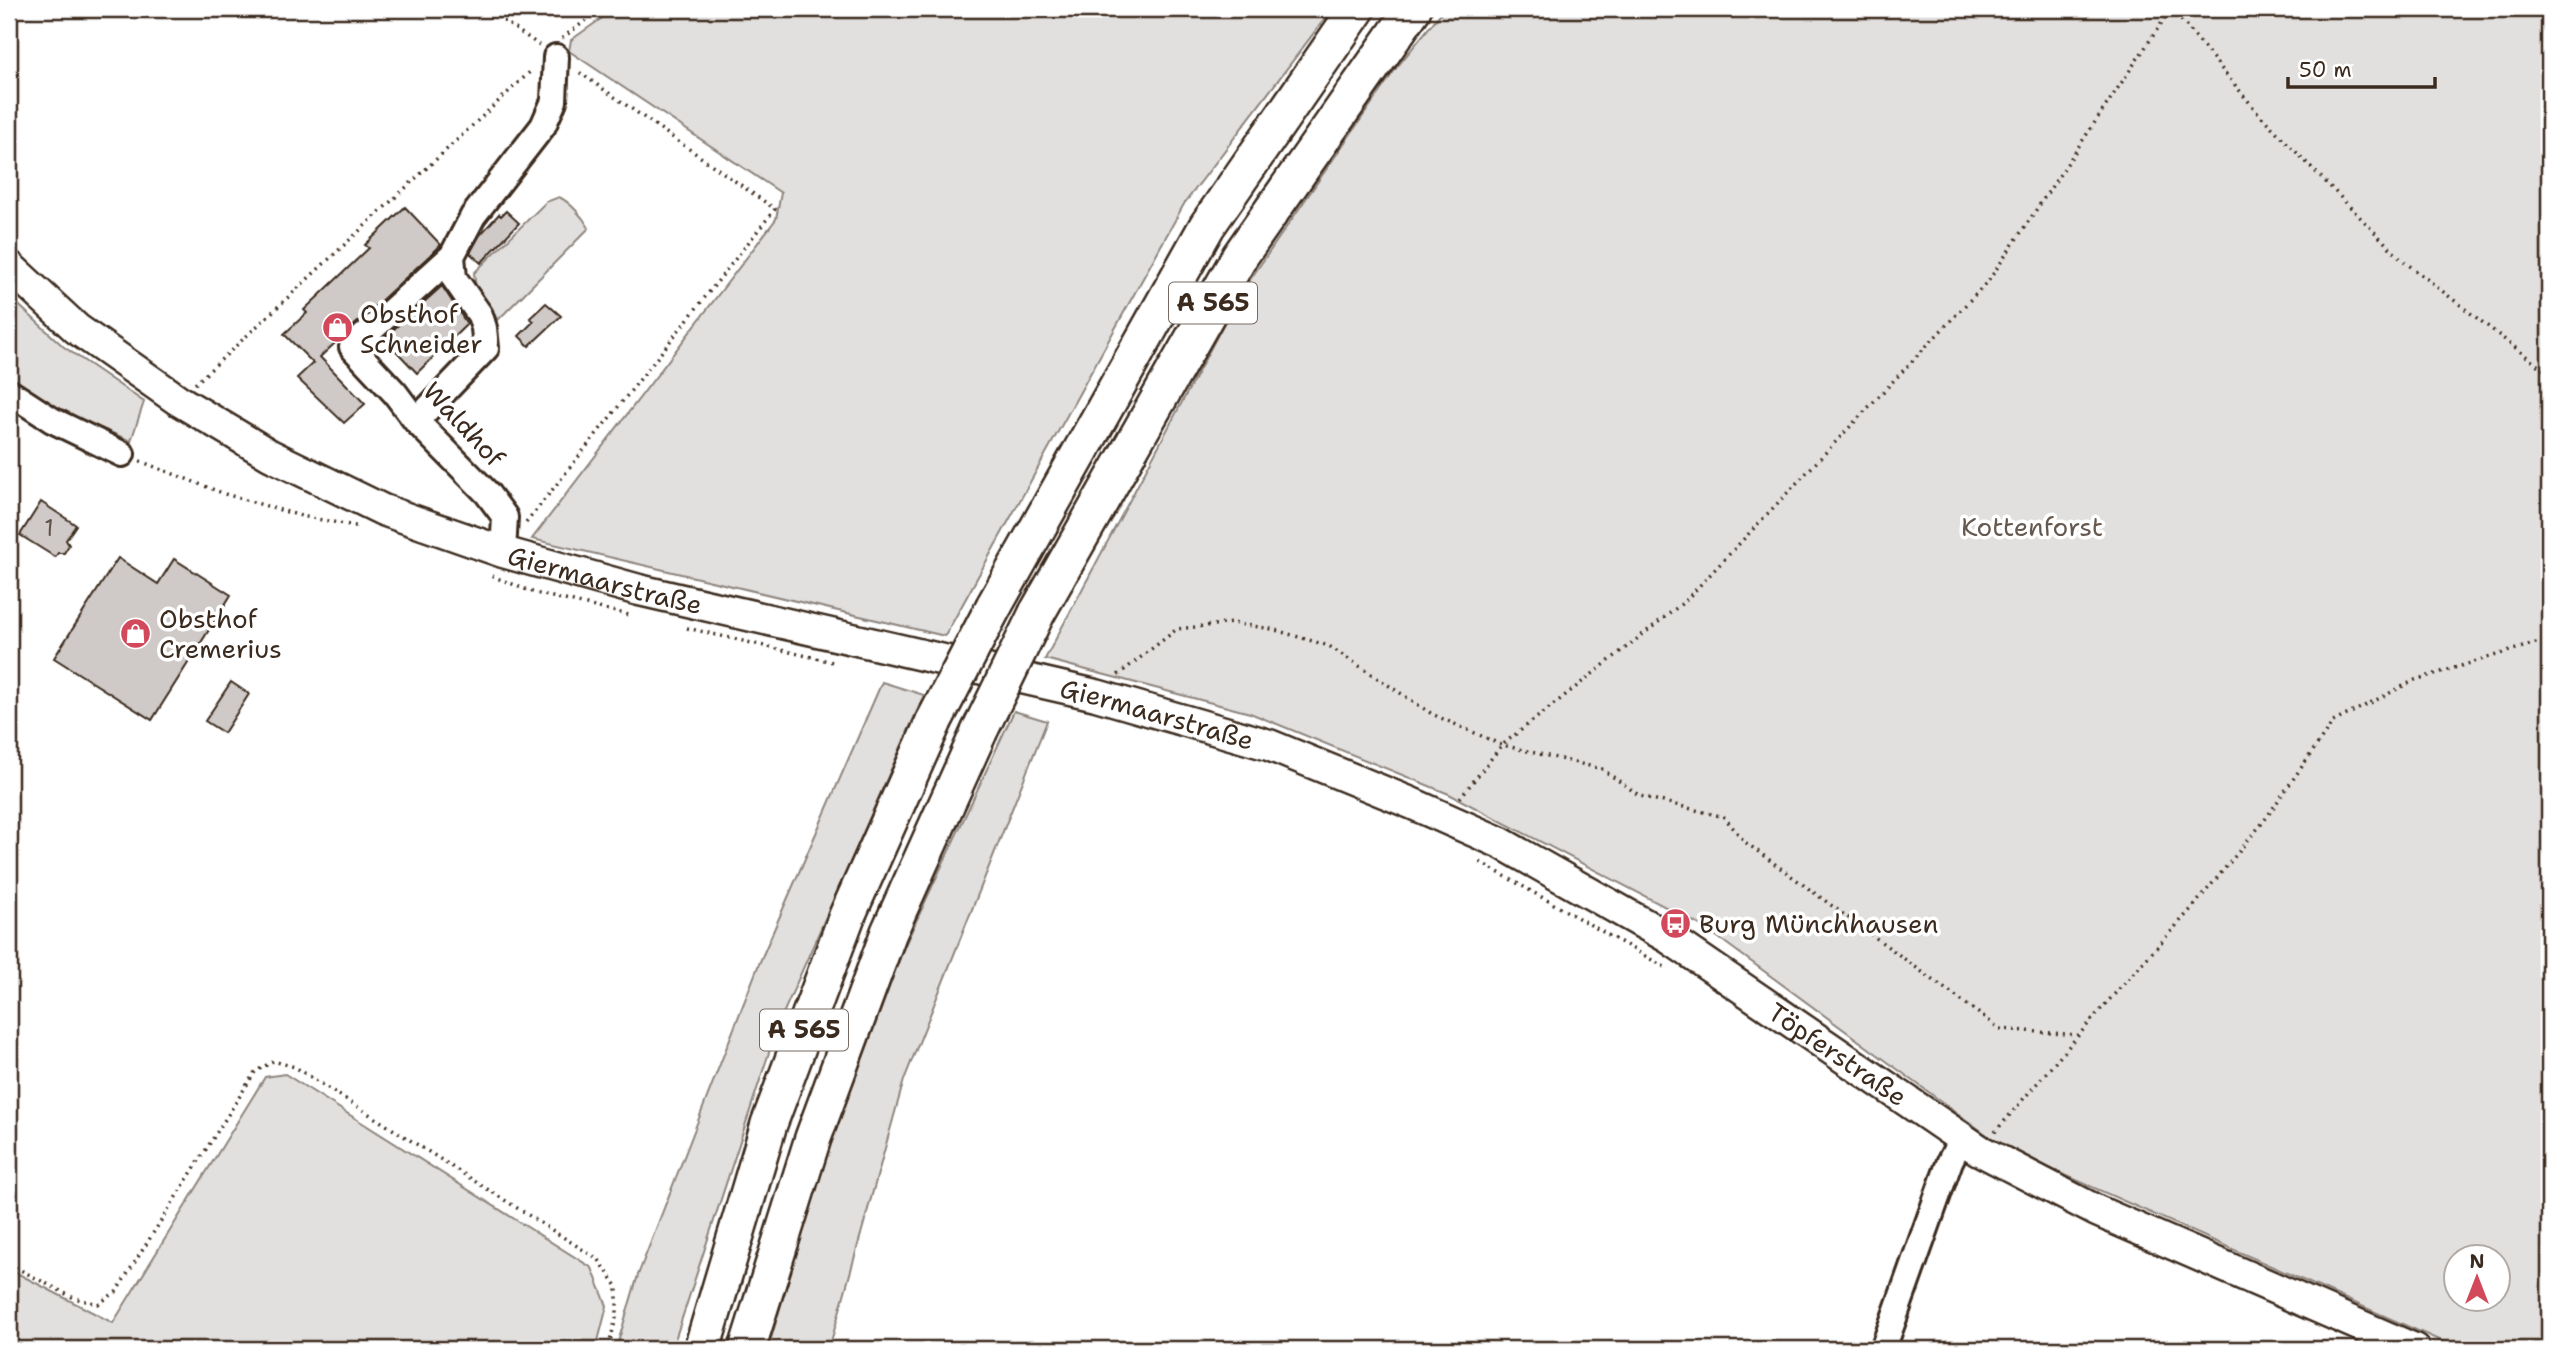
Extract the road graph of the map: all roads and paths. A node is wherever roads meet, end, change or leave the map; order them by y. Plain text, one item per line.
1 (486, 9) edge
2 (603, 9) edge
3 (1357, 9) edge
4 (1413, 9) edge
5 (2172, 9) edge
6 (551, 53) junction
7 (452, 256) junction
8 (9, 266) edge
9 (2549, 374) edge
10 (9, 392) edge
11 (178, 400) junction
12 (416, 421) junction
13 (122, 454) joint
14 (365, 528) dead end
15 (496, 564) junction
16 (640, 618) dead end
17 (680, 627) dead end
18 (2549, 639) edge
19 (838, 662) dead end
20 (1106, 698) junction
21 (1502, 745) junction
22 (1269, 746) joint
23 (1443, 818) junction
24 (1471, 858) dead end
25 (1670, 970) dead end
26 (2078, 1035) junction
27 (1963, 1150) junction
28 (9, 1264) edge
29 (608, 1349) edge
30 (702, 1349) edge
31 (747, 1349) edge
32 (1883, 1349) edge
33 (2414, 1349) edge

1 - 6 path
2 - 6 path
3 - 30 highway, A 565, bridge
4 - 31 highway, A 565, bridge
5 - 9 path
5 - 21 path
6 - 7 lane
6 - 11 path
6 - 15 path
7 - 12 lane
7 - 12 lane, Waldhof
8 - 11 main road, Giermaarstraße
10 - 13 lane
11 - 15 main road, Giermaarstraße
12 - 15 lane, Waldhof
13 - 14 path
15 - 16 path
15 - 20 main road, Giermaarstraße
17 - 19 path
18 - 26 path
20 - 21 path
20 - 22 main road, Giermaarstraße
21 - 23 path
21 - 26 path
22 - 23 main road, Töpferstraße
23 - 27 main road, Töpferstraße
24 - 25 path
26 - 27 path
27 - 32 lane
27 - 33 main road, Töpferstraße
28 - 29 path

